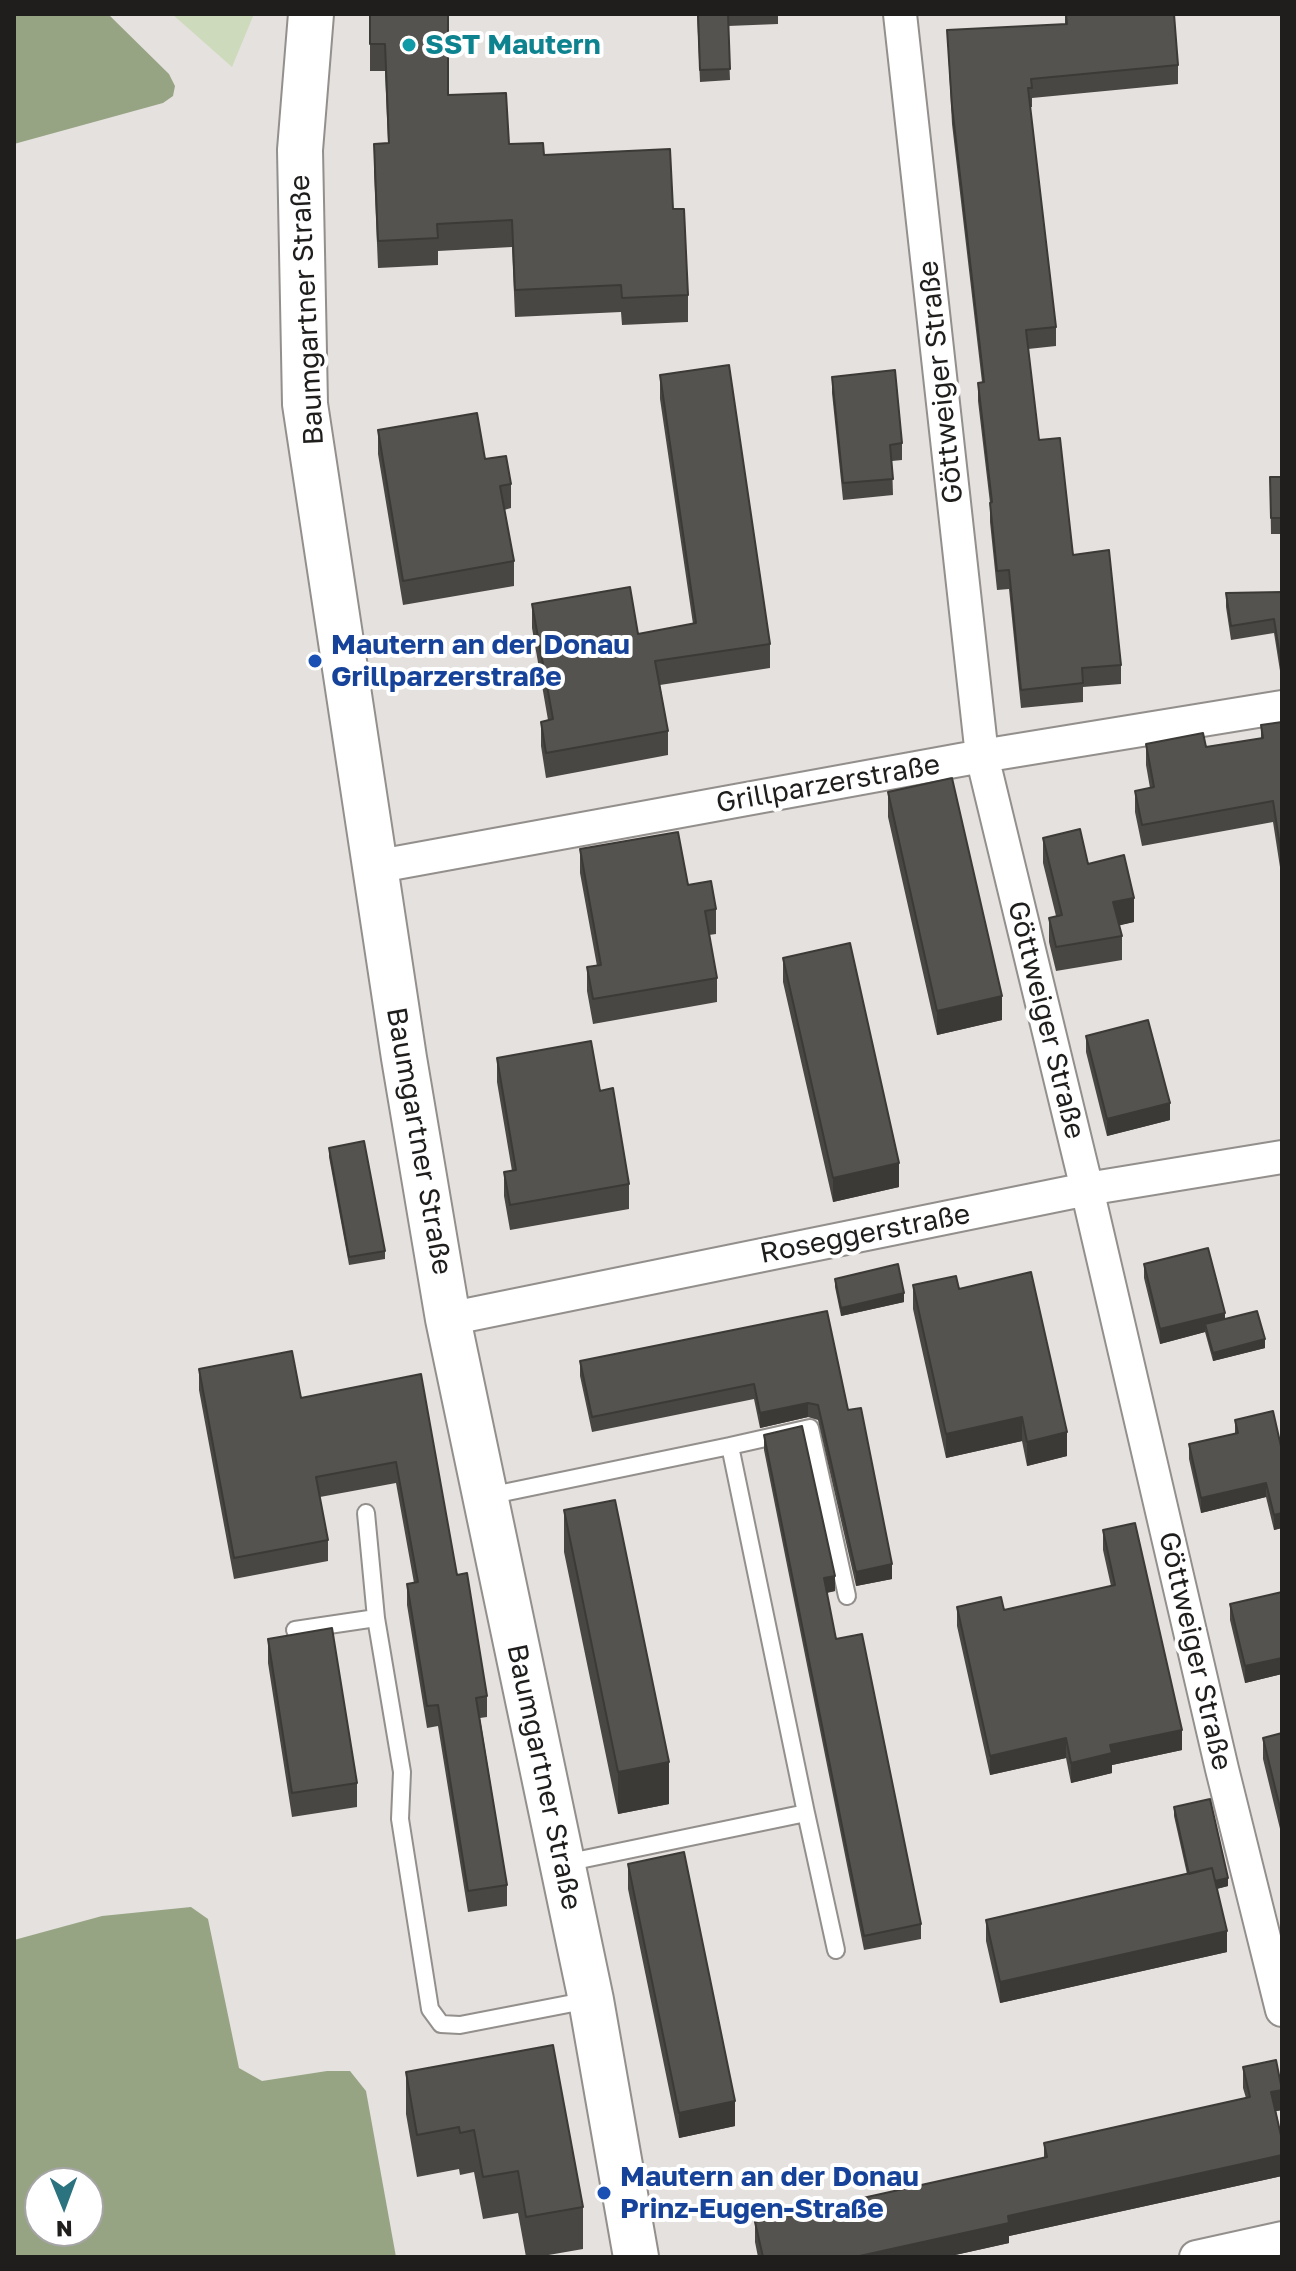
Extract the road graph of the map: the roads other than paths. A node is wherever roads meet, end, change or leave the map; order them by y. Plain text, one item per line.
1 (311, 14) edge
2 (900, 14) edge
3 (1282, 707) edge
4 (982, 756) junction
5 (374, 867) junction
6 (1282, 1157) edge
7 (1087, 1189) junction
8 (448, 1319) junction
9 (730, 1446) junction
10 (486, 1497) junction
11 (366, 1513) dead end
12 (847, 1596) dead end
13 (376, 1618) junction
14 (295, 1630) dead end
15 (806, 1813) junction
16 (562, 1864) junction
17 (836, 1950) dead end
18 (591, 2000) junction
19 (1282, 2010) edge
20 (1282, 2238) edge
21 (636, 2257) edge
22 (1196, 2257) edge

1 - 5 street, Baumgartner Straße
2 - 4 street, Göttweiger Straße
3 - 4 street, Grillparzerstraße
4 - 5 street, Grillparzerstraße
4 - 7 street, Göttweiger Straße
5 - 8 street, Baumgartner Straße
6 - 7 street, Roseggerstraße
7 - 8 street, Roseggerstraße
7 - 19 street, Göttweiger Straße
8 - 10 street, Baumgartner Straße
9 - 10 lane
9 - 12 lane
9 - 15 lane
10 - 16 street, Baumgartner Straße
11 - 13 lane
13 - 14 lane
13 - 18 lane
15 - 16 lane
15 - 17 lane
16 - 18 street, Baumgartner Straße
18 - 21 street, Baumgartner Straße
20 - 22 street

